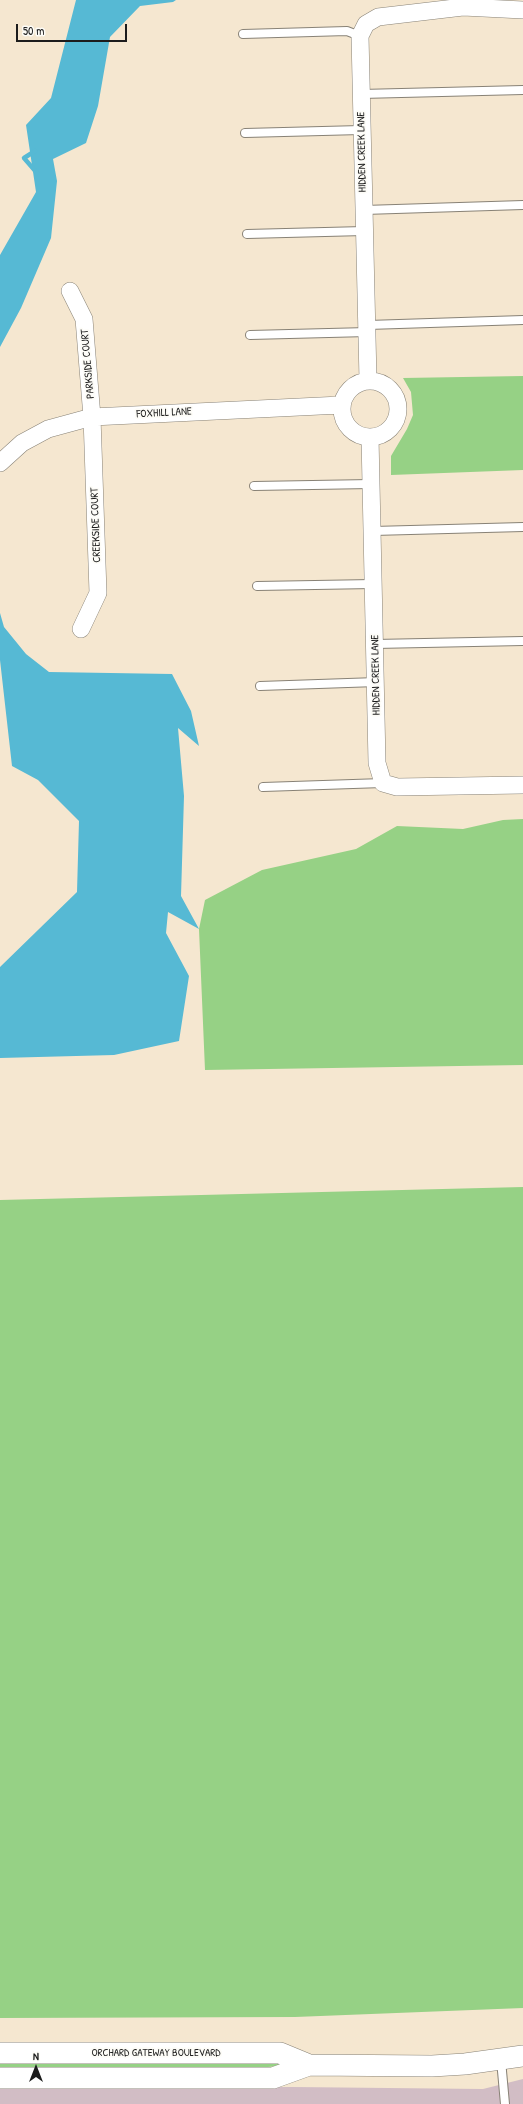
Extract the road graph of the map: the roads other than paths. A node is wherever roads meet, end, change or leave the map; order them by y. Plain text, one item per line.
1 (464, 4) edge
2 (499, 4) edge
3 (523, 10) edge
4 (243, 34) dead end
5 (360, 36) junction
6 (523, 90) edge
7 (361, 94) junction
8 (362, 130) junction
9 (245, 133) dead end
10 (523, 205) edge
11 (364, 210) junction
12 (364, 231) junction
13 (247, 234) dead end
14 (70, 291) dead end
15 (523, 320) edge
16 (368, 328) junction
17 (250, 335) dead end
18 (368, 380) junction
19 (341, 405) junction
20 (92, 417) junction
21 (370, 437) junction
22 (0, 463) edge
23 (371, 484) junction
24 (254, 486) dead end
25 (523, 527) edge
26 (372, 531) junction
27 (373, 584) junction
28 (257, 586) dead end
29 (81, 628) dead end
30 (523, 641) edge
31 (376, 644) junction
32 (377, 682) junction
33 (260, 686) dead end
34 (383, 783) junction
35 (517, 786) edge
36 (263, 788) dead end
37 (0, 2053) edge
38 (523, 2056) edge
39 (501, 2059) junction
40 (310, 2065) junction
41 (0, 2078) edge
42 (505, 2104) edge

1 - 2 street
1 - 5 street
2 - 3 street
4 - 5 lane
5 - 7 street, HIDDEN CREEK LANE
6 - 7 lane
7 - 8 street, HIDDEN CREEK LANE
8 - 9 lane
8 - 11 street, HIDDEN CREEK LANE
10 - 11 lane
11 - 12 street, HIDDEN CREEK LANE
12 - 13 lane
12 - 16 street, HIDDEN CREEK LANE
14 - 20 street, PARKSIDE COURT
15 - 16 lane
16 - 17 lane
16 - 18 street, HIDDEN CREEK LANE
18 - 19 street
18 - 21 street
19 - 20 street, FOXHILL LANE
19 - 21 street
20 - 22 street, FOXHILL LANE
20 - 29 street, CREEKSIDE COURT
21 - 23 street, HIDDEN CREEK LANE
23 - 24 lane
23 - 26 street, HIDDEN CREEK LANE
25 - 26 lane
26 - 27 street, HIDDEN CREEK LANE
27 - 28 lane
27 - 31 street, HIDDEN CREEK LANE
30 - 31 lane
31 - 32 street, HIDDEN CREEK LANE
32 - 33 lane
32 - 34 street, HIDDEN CREEK LANE
34 - 35 street
34 - 36 lane
37 - 40 street, ORCHARD GATEWAY BOULEVARD
38 - 39 street, ORCHARD GATEWAY BOULEVARD
39 - 40 street, ORCHARD GATEWAY BOULEVARD
39 - 42 lane
40 - 41 street, ORCHARD GATEWAY BOULEVARD

